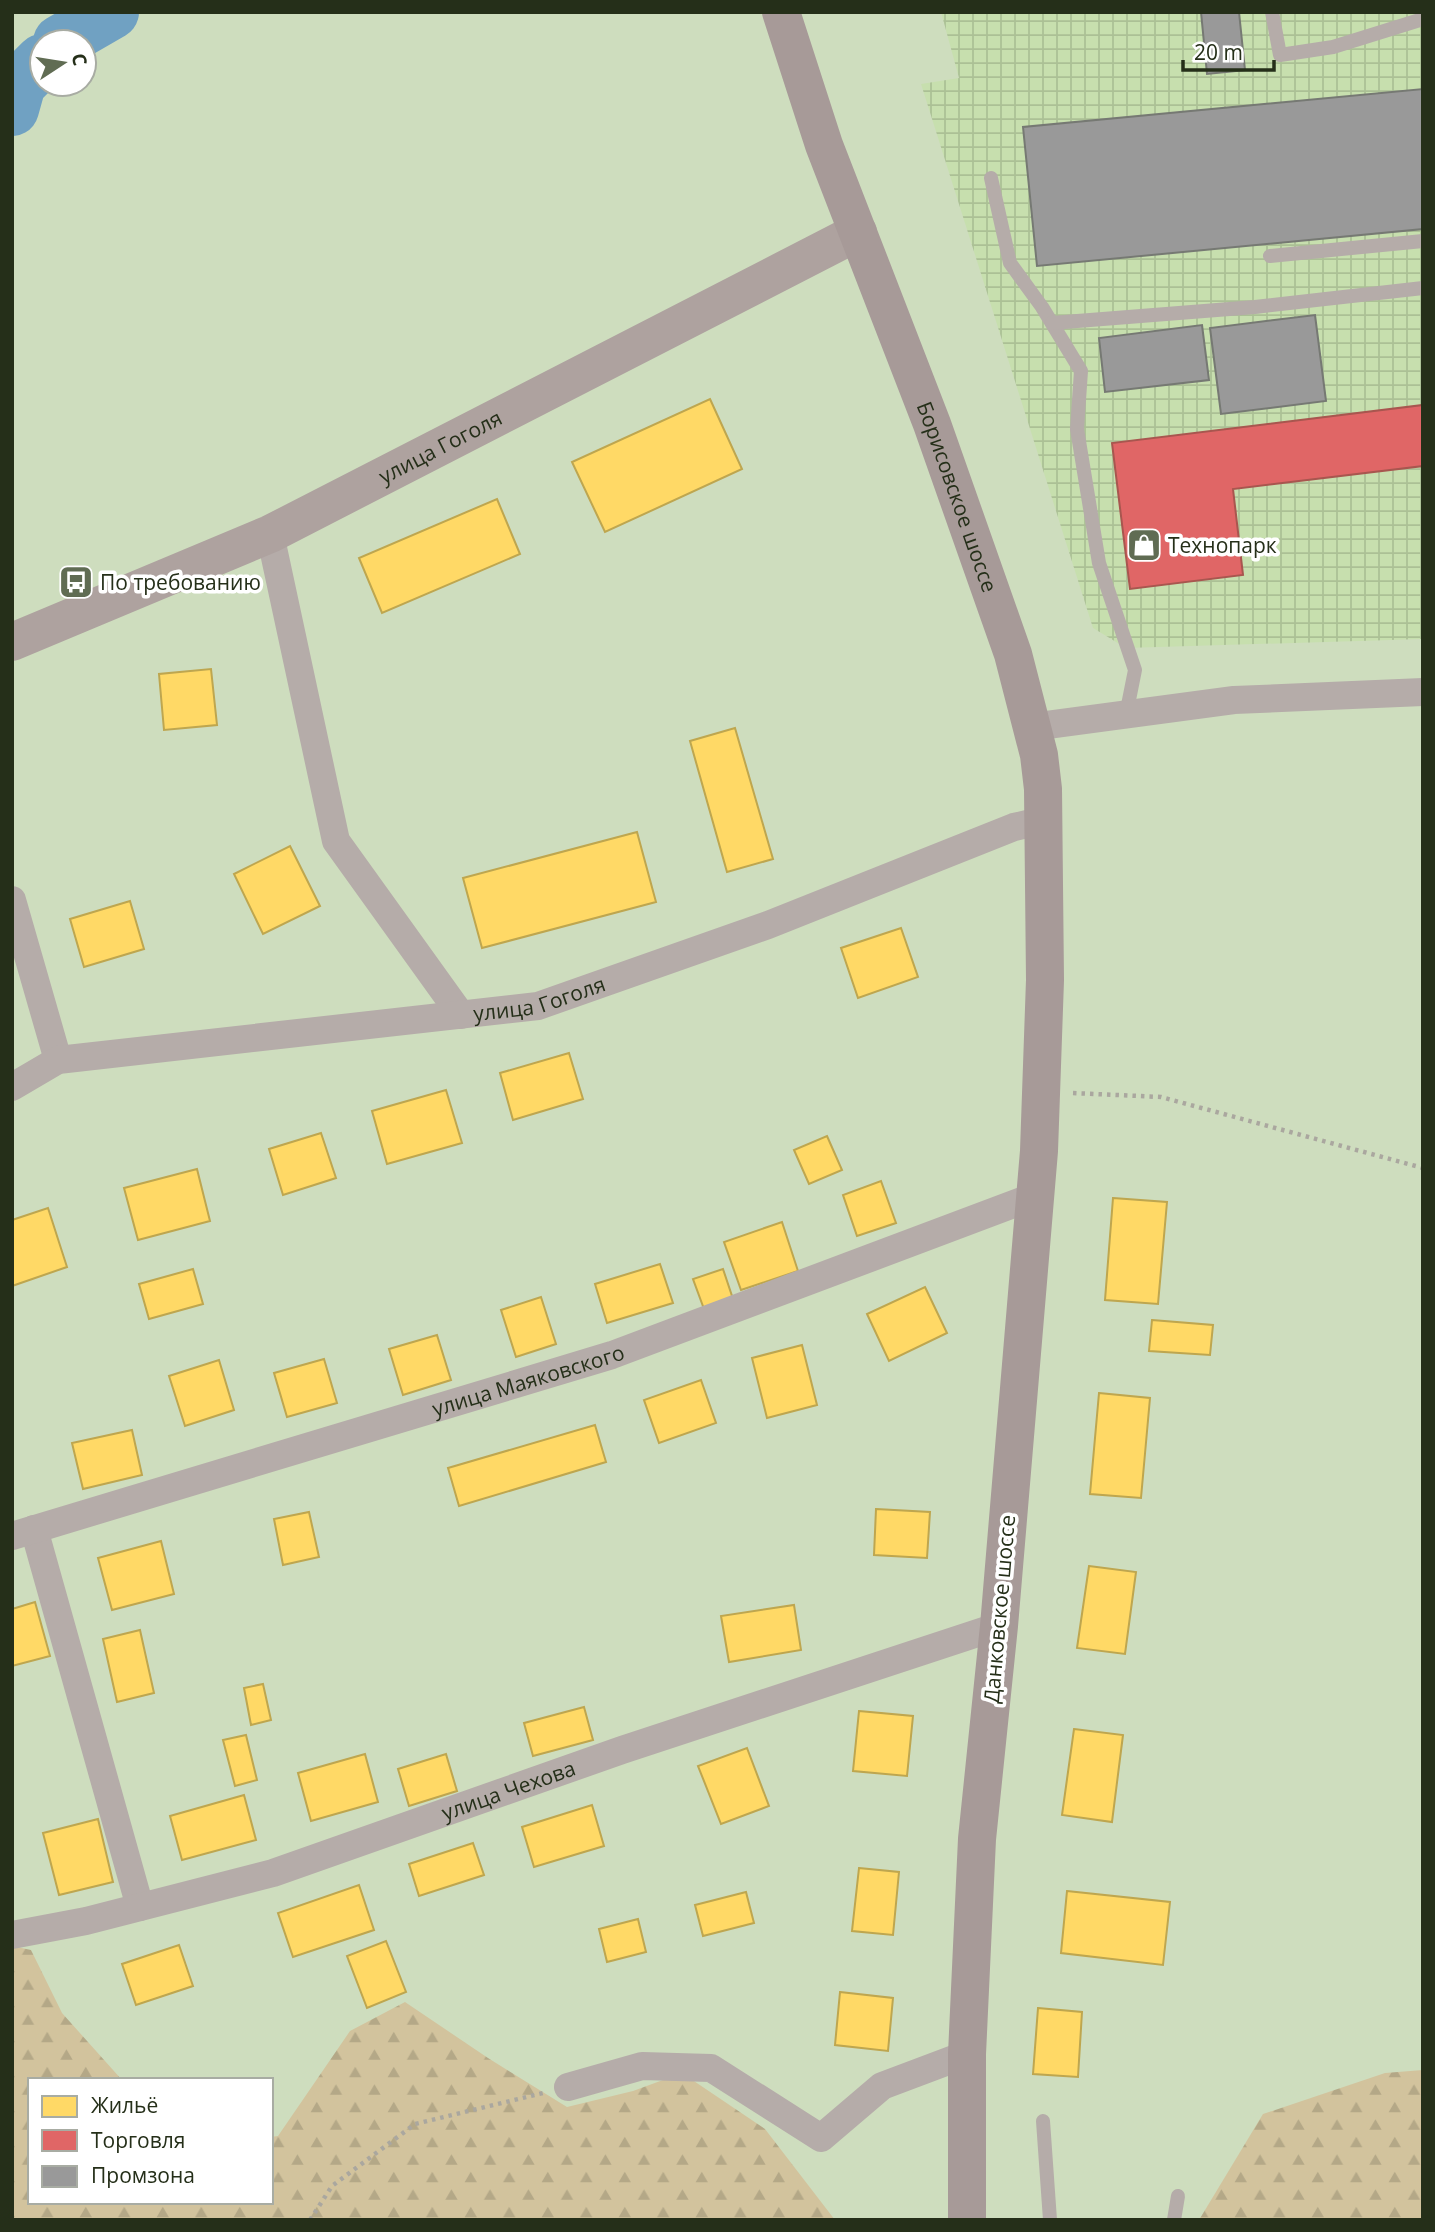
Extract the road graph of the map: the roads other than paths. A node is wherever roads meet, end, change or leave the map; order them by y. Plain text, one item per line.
1 (781, 12) edge
2 (1272, 12) edge
3 (1423, 19) edge
4 (991, 178) dead end
5 (858, 232) junction
6 (1423, 241) edge
7 (1270, 256) dead end
8 (1423, 288) edge
9 (1052, 323) junction
10 (270, 534) junction
11 (12, 642) edge
12 (1423, 692) edge
13 (1126, 715) junction
14 (1032, 727) junction
15 (1044, 820) junction
16 (12, 900) edge
17 (1043, 999) joint
18 (461, 1015) junction
19 (58, 1060) junction
20 (12, 1087) edge
21 (1035, 1196) junction
22 (23, 1532) edge
23 (999, 1626) junction
24 (140, 1907) junction
25 (12, 1935) edge
26 (967, 2054) junction
27 (568, 2087) road end
28 (1043, 2121) dead end
29 (1178, 2196) dead end
30 (967, 2220) edge
31 (1050, 2220) edge
32 (1174, 2220) edge

1 - 5 main road, Борисовское шоссе
2 - 3 lane
4 - 9 lane
5 - 10 street, улица Гоголя
5 - 14 main road, Борисовское шоссе
6 - 7 lane
8 - 9 lane
9 - 13 lane
10 - 11 street, улица Гоголя
10 - 18 street
12 - 13 street
13 - 14 street
14 - 15 main road, Борисовское шоссе
15 - 17 main road, Борисовское шоссе
15 - 18 street, улица Гоголя
16 - 19 street
17 - 21 main road, Данковское шоссе
18 - 19 street, улица Гоголя
19 - 20 street, улица Гоголя
21 - 22 street, улица Маяковского
21 - 23 main road, Данковское шоссе
22 - 24 street
23 - 24 street, улица Чехова
23 - 26 main road, Данковское шоссе
24 - 25 street, улица Чехова
26 - 27 street
26 - 30 main road, Данковское шоссе
28 - 31 lane
29 - 32 lane

